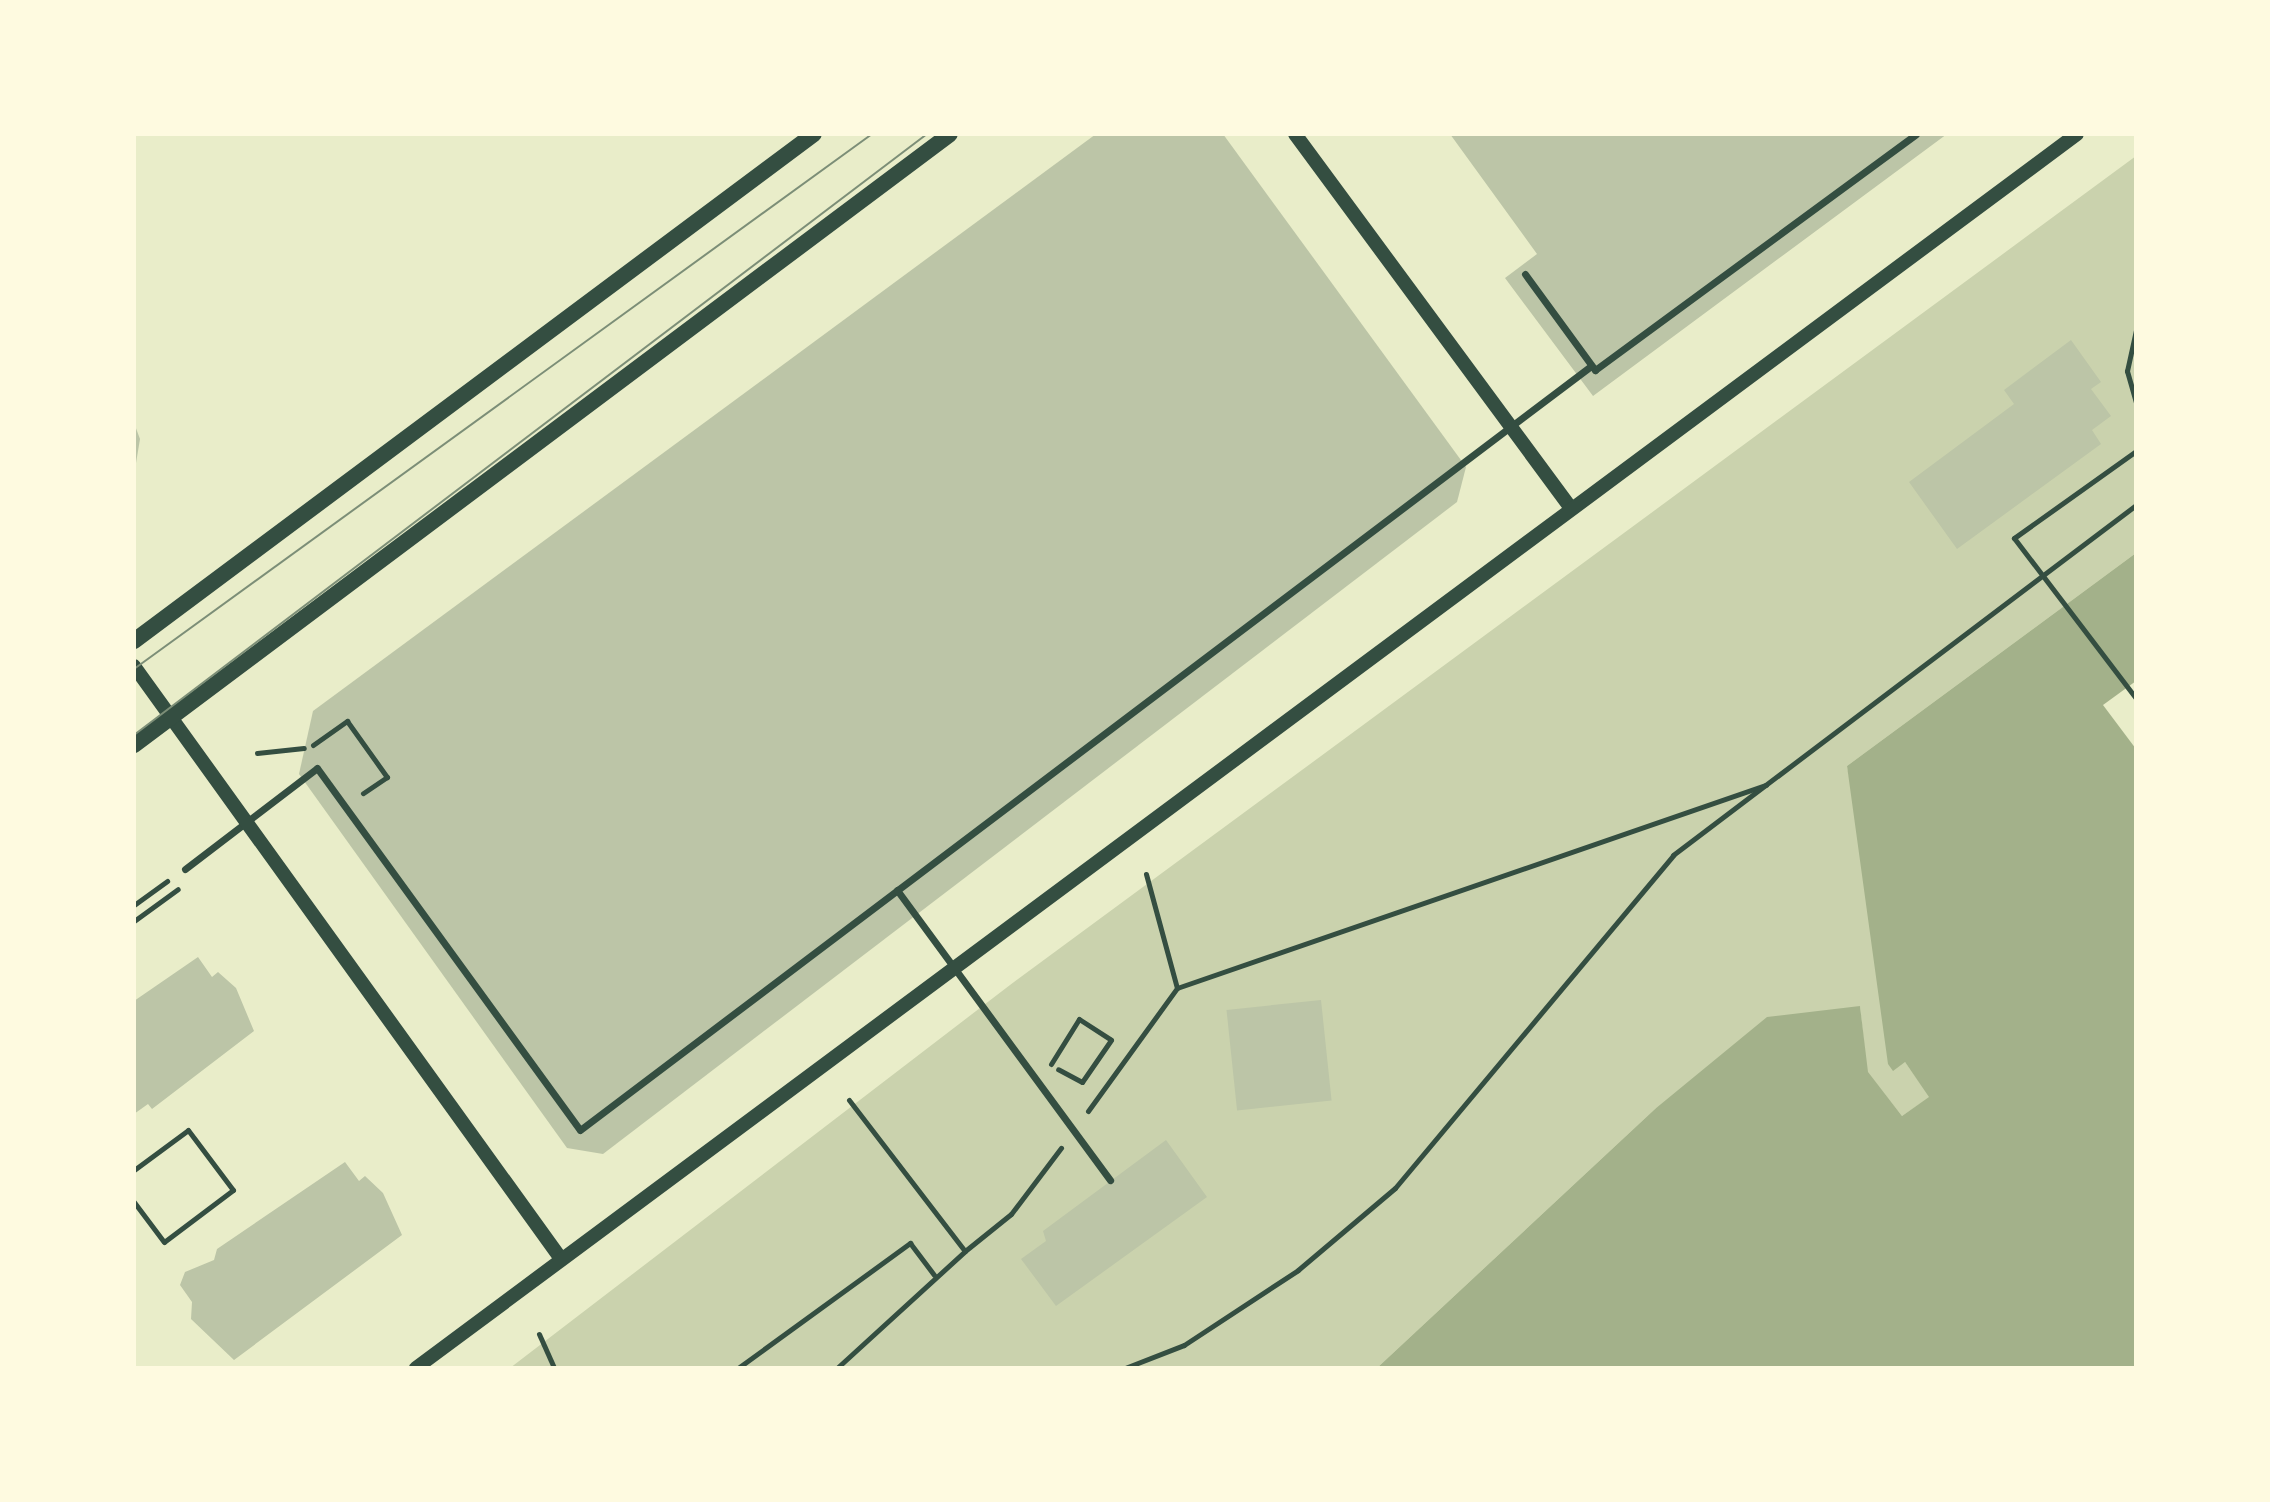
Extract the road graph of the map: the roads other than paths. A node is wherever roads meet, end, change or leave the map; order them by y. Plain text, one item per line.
1 (814, 134) edge
2 (950, 134) edge
3 (1295, 134) edge
4 (1916, 134) edge
5 (2077, 134) edge
6 (1525, 274) dead end
7 (1591, 366) junction
8 (1571, 508) junction
9 (134, 641) edge
10 (134, 666) edge
11 (171, 717) junction
12 (134, 745) edge
13 (185, 869) road end
14 (897, 890) junction
15 (1110, 1180) dead end
16 (561, 1259) junction
17 (416, 1368) edge

1 - 9 main road
2 - 11 main road
3 - 8 street
4 - 7 street
5 - 8 street
6 - 7 street
7 - 14 street
8 - 16 street
10 - 11 street
11 - 12 main road
11 - 16 street
13 - 14 street
14 - 15 street
16 - 17 street

